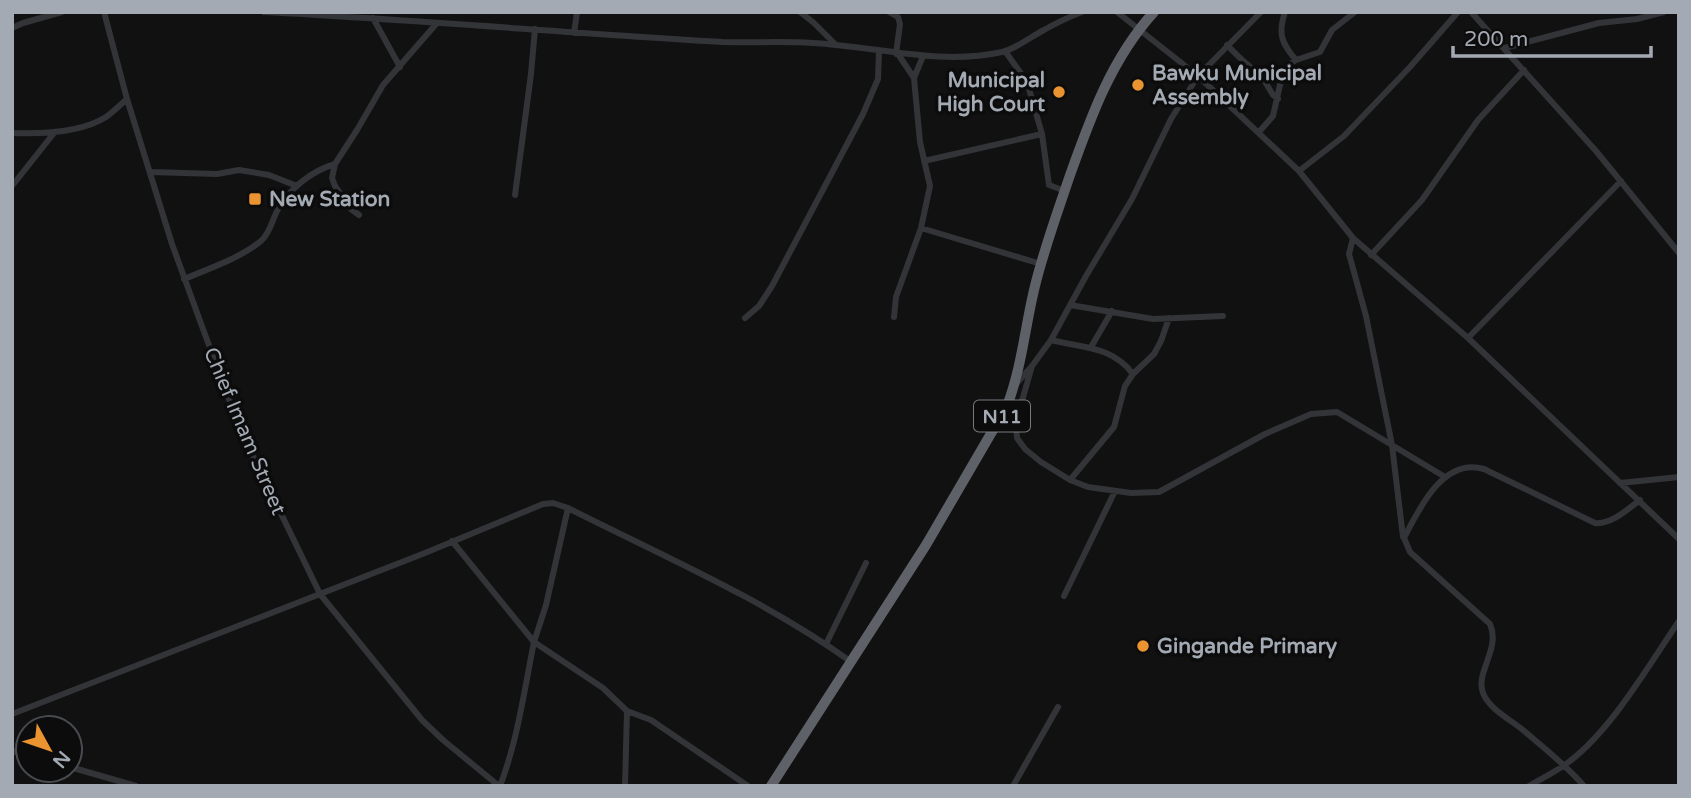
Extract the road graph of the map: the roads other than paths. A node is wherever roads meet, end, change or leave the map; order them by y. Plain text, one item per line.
1 (62, 12) edge
2 (104, 12) edge
3 (264, 12) edge
4 (417, 12) edge
5 (577, 12) edge
6 (800, 12) edge
7 (889, 12) edge
8 (1082, 12) edge
9 (1117, 12) edge
10 (1154, 12) edge
11 (1261, 12) edge
12 (1285, 12) edge
13 (1355, 12) edge
14 (1458, 12) edge
15 (1471, 12) edge
16 (1664, 12) edge
17 (283, 13) edge
18 (373, 18) junction
19 (419, 23) junction
20 (437, 23) junction
21 (12, 28) edge
22 (535, 29) junction
23 (1139, 29) junction
24 (574, 33) junction
25 (836, 46) junction
26 (1227, 46) junction
27 (1505, 48) junction
28 (879, 51) junction
29 (1004, 51) junction
30 (897, 54) junction
31 (923, 56) junction
32 (1296, 60) junction
33 (400, 67) junction
34 (1524, 70) junction
35 (1261, 74) junction
36 (1283, 75) junction
37 (1198, 76) junction
38 (914, 78) junction
39 (127, 99) junction
40 (1278, 99) junction
41 (1259, 132) junction
42 (12, 133) edge
43 (54, 133) junction
44 (1042, 134) junction
45 (924, 161) junction
46 (335, 164) junction
47 (1299, 171) junction
48 (151, 172) junction
49 (1621, 181) junction
50 (12, 186) edge
51 (297, 186) junction
52 (1065, 191) junction
53 (515, 195) dead end
54 (359, 215) dead end
55 (921, 228) junction
56 (1353, 238) junction
57 (1679, 253) edge
58 (1371, 255) junction
59 (1041, 264) junction
60 (184, 279) junction
61 (1070, 305) junction
62 (1112, 311) junction
63 (1223, 316) dead end
64 (894, 317) dead end
65 (745, 318) dead end
66 (1169, 318) junction
67 (1468, 338) junction
68 (1051, 340) junction
69 (1091, 347) junction
70 (1032, 366) junction
71 (1133, 374) junction
72 (1015, 385) junction
73 (1392, 445) junction
74 (1445, 477) junction
75 (1679, 477) edge
76 (1070, 480) junction
77 (1620, 483) junction
78 (1115, 491) junction
79 (1640, 500) junction
80 (568, 508) junction
81 (1404, 538) junction
82 (1679, 539) edge
83 (452, 541) junction
84 (866, 564) dead end
85 (320, 594) junction
86 (1064, 596) dead end
87 (1679, 621) edge
88 (534, 642) junction
89 (826, 644) junction
90 (850, 661) junction
91 (1058, 708) dead end
92 (627, 711) junction
93 (12, 714) edge
94 (1565, 765) junction
95 (84, 771) edge
96 (136, 786) edge
97 (500, 786) edge
98 (625, 786) edge
99 (748, 786) edge
100 (771, 786) edge
101 (1013, 786) edge
102 (1528, 786) edge
103 (1584, 786) edge

1 - 21 street
2 - 39 street, Chief Imam Street
3 - 17 street
4 - 19 street
5 - 24 street
6 - 25 street
7 - 30 street
8 - 29 street
9 - 23 street
10 - 23 highway, N11
11 - 26 street
12 - 32 street
13 - 32 street
14 - 47 street
15 - 27 street
16 - 27 street
17 - 18 street
18 - 19 street
18 - 33 street
19 - 20 street
20 - 22 street
20 - 33 street
22 - 24 street
22 - 53 street
23 - 37 street
23 - 52 highway, N11
24 - 25 street
25 - 28 street
26 - 35 street
26 - 37 street
27 - 34 street
28 - 30 street
28 - 65 street
29 - 31 street
29 - 44 street
30 - 31 street
30 - 38 street
31 - 38 street
32 - 36 street
33 - 46 street
34 - 49 street
34 - 58 street
35 - 36 street
35 - 40 street
36 - 40 street
37 - 41 street
37 - 61 street
38 - 45 street
39 - 43 street
39 - 48 street, Chief Imam Street
40 - 41 street
41 - 47 street
42 - 43 street
43 - 50 street
44 - 45 street
44 - 52 street
45 - 55 street
46 - 51 street
46 - 54 street
47 - 56 street
48 - 51 street
48 - 60 street, Chief Imam Street
49 - 57 street
49 - 67 street
51 - 60 street
52 - 59 highway, N11
55 - 59 street
55 - 64 street
56 - 58 street
56 - 73 street
58 - 67 street
59 - 72 highway, N11
60 - 85 street, Chief Imam Street
61 - 62 street
61 - 68 street
62 - 66 street
62 - 69 street
63 - 66 street
66 - 71 street
67 - 77 street
68 - 69 street
68 - 70 street
69 - 71 street
70 - 72 street
70 - 76 street
71 - 76 street
72 - 90 highway, N11
73 - 74 street
73 - 78 street
73 - 81 street
74 - 79 street
74 - 81 street
75 - 77 street
76 - 78 street
77 - 79 street
78 - 86 street
79 - 82 street
80 - 83 street
80 - 88 street
80 - 89 street
81 - 94 street
83 - 85 street
83 - 88 street
84 - 89 street
85 - 93 street
85 - 97 street, Chief Imam Street
87 - 94 street
88 - 92 street
88 - 97 street
89 - 90 street
90 - 100 highway, N11
91 - 101 street
92 - 98 street
92 - 99 street
94 - 102 street
94 - 103 street
95 - 96 street

